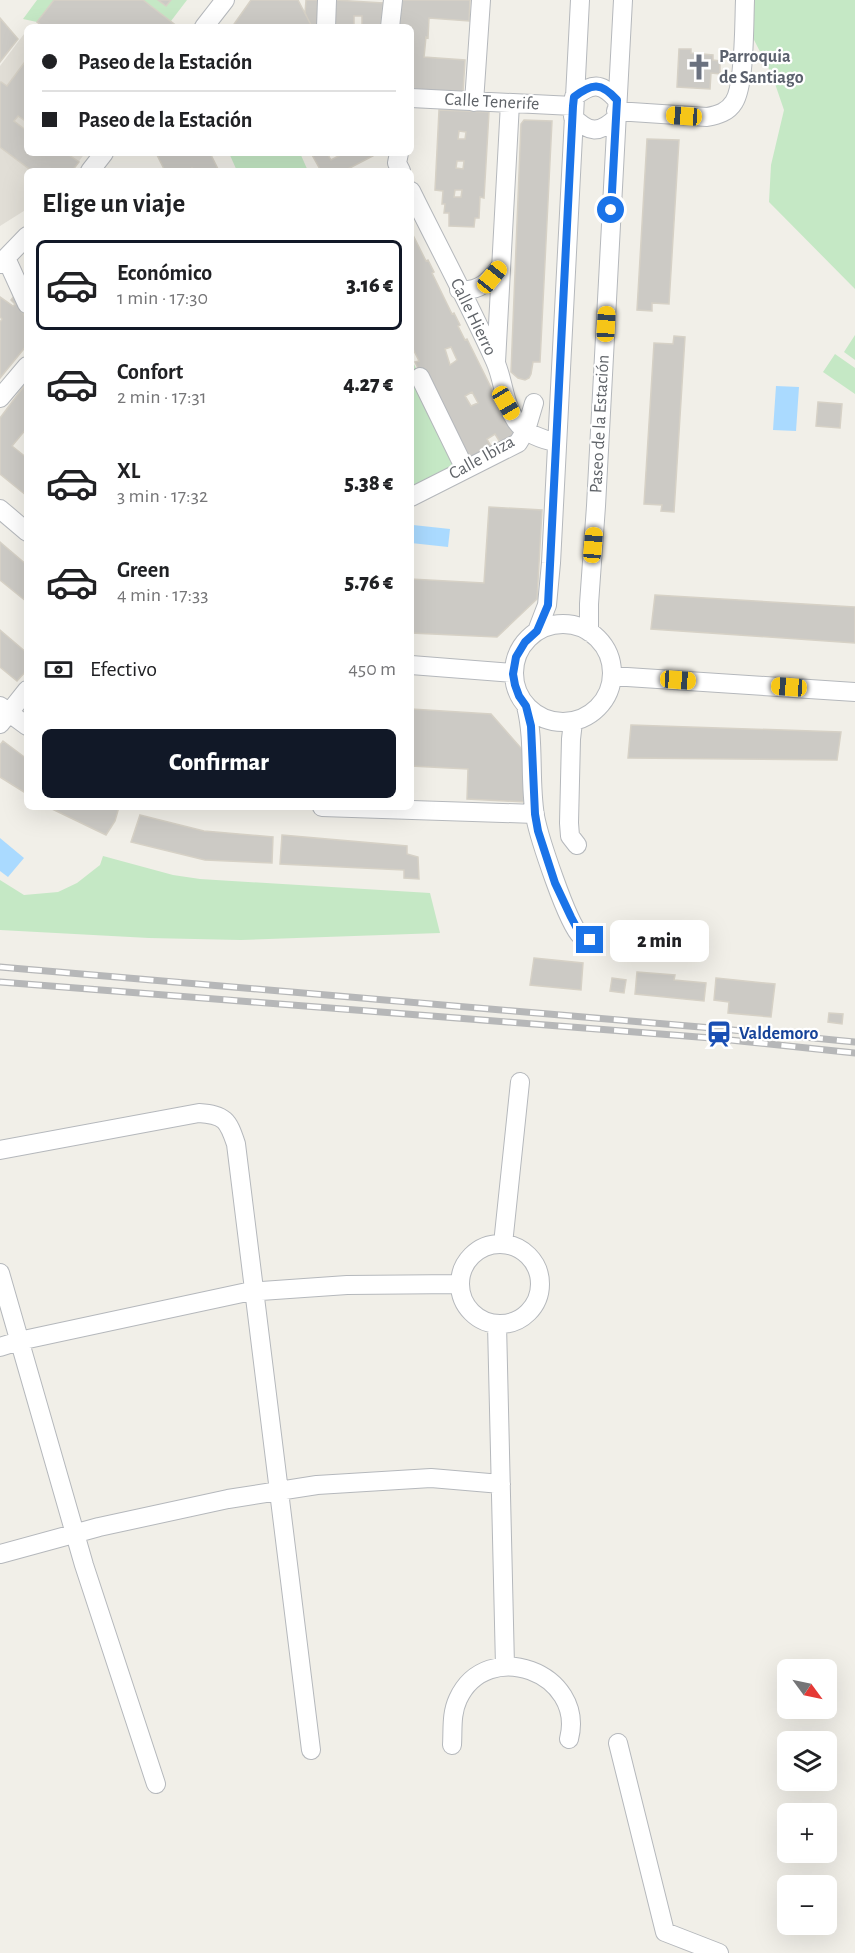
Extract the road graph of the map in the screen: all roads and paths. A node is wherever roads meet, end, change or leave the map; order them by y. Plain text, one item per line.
1 (225, 0) edge
2 (327, 0) edge
3 (393, 0) edge
4 (481, 0) edge
5 (580, 0) edge
6 (623, 0) edge
7 (745, 0) edge
8 (206, 24) edge
9 (326, 24) edge
10 (390, 24) edge
11 (414, 98) edge
12 (474, 102) junction
13 (510, 104) junction
14 (573, 107) junction
15 (616, 110) junction
16 (102, 156) edge
17 (92, 168) edge
18 (414, 197) edge
19 (24, 239) edge
20 (3, 261) edge
21 (501, 266) junction
22 (459, 290) junction
23 (24, 299) edge
24 (496, 363) junction
25 (24, 370) edge
26 (420, 377) dead end
27 (501, 384) junction
28 (559, 387) junction
29 (0, 398) edge
30 (534, 403) junction
31 (526, 430) junction
32 (556, 442) junction
33 (465, 469) junction
34 (414, 495) edge
35 (0, 509) edge
36 (24, 529) edge
37 (537, 631) junction
38 (589, 632) junction
39 (414, 665) edge
40 (513, 674) junction
41 (612, 676) junction
42 (855, 692) edge
43 (24, 693) edge
44 (526, 706) junction
45 (3, 714) edge
46 (573, 722) junction
47 (24, 724) edge
48 (414, 810) edge
49 (535, 814) junction
50 (577, 845) dead end
51 (590, 940) dead end
52 (520, 1082) dead end
53 (0, 1150) edge
54 (503, 1244) junction
55 (0, 1273) edge
56 (460, 1284) junction
57 (255, 1292) junction
58 (497, 1324) junction
59 (19, 1341) junction
60 (0, 1347) edge
61 (501, 1484) junction
62 (279, 1491) junction
63 (75, 1533) junction
64 (0, 1554) edge
65 (506, 1666) junction
66 (569, 1739) dead end
67 (618, 1743) dead end
68 (452, 1745) dead end
69 (311, 1750) dead end
70 (156, 1784) dead end
71 (718, 1953) edge

1 - 8 street
2 - 9 street
3 - 10 street
4 - 12 street
5 - 14 street
6 - 15 street, Paseo de la Estación
7 - 15 street
11 - 12 street, Calle Tenerife
12 - 13 street, Calle Tenerife
13 - 14 street, Calle Tenerife
13 - 21 street
14 - 15 street
14 - 15 street
14 - 28 street
15 - 38 street, Paseo de la Estación
16 - 17 street
18 - 22 street, Calle Hierro
19 - 20 street
20 - 23 street
21 - 22 street
21 - 24 street
22 - 24 street, Calle Hierro
24 - 27 street, Calle Hierro
25 - 29 street
26 - 33 street
27 - 30 street
27 - 31 street, Calle Hierro
28 - 30 street
28 - 32 street
30 - 31 street, Calle Ibiza
31 - 32 street
31 - 33 street, Calle Ibiza
32 - 37 street
33 - 34 street, Calle Ibiza
35 - 36 street
37 - 38 street
37 - 40 street
38 - 41 street
39 - 40 street
40 - 44 street
41 - 42 street
41 - 46 street
43 - 45 street
44 - 46 street
44 - 49 street
45 - 47 street
46 - 50 street
48 - 49 street
49 - 51 street
52 - 54 street
53 - 57 street
54 - 56 street
54 - 58 street
55 - 59 street
56 - 57 street
56 - 58 street
57 - 59 street
57 - 62 street
58 - 61 street
59 - 60 street
59 - 63 street
61 - 62 street
61 - 65 street
62 - 63 street
62 - 69 street
63 - 64 street
63 - 70 street
65 - 66 street
65 - 68 street
67 - 71 street

